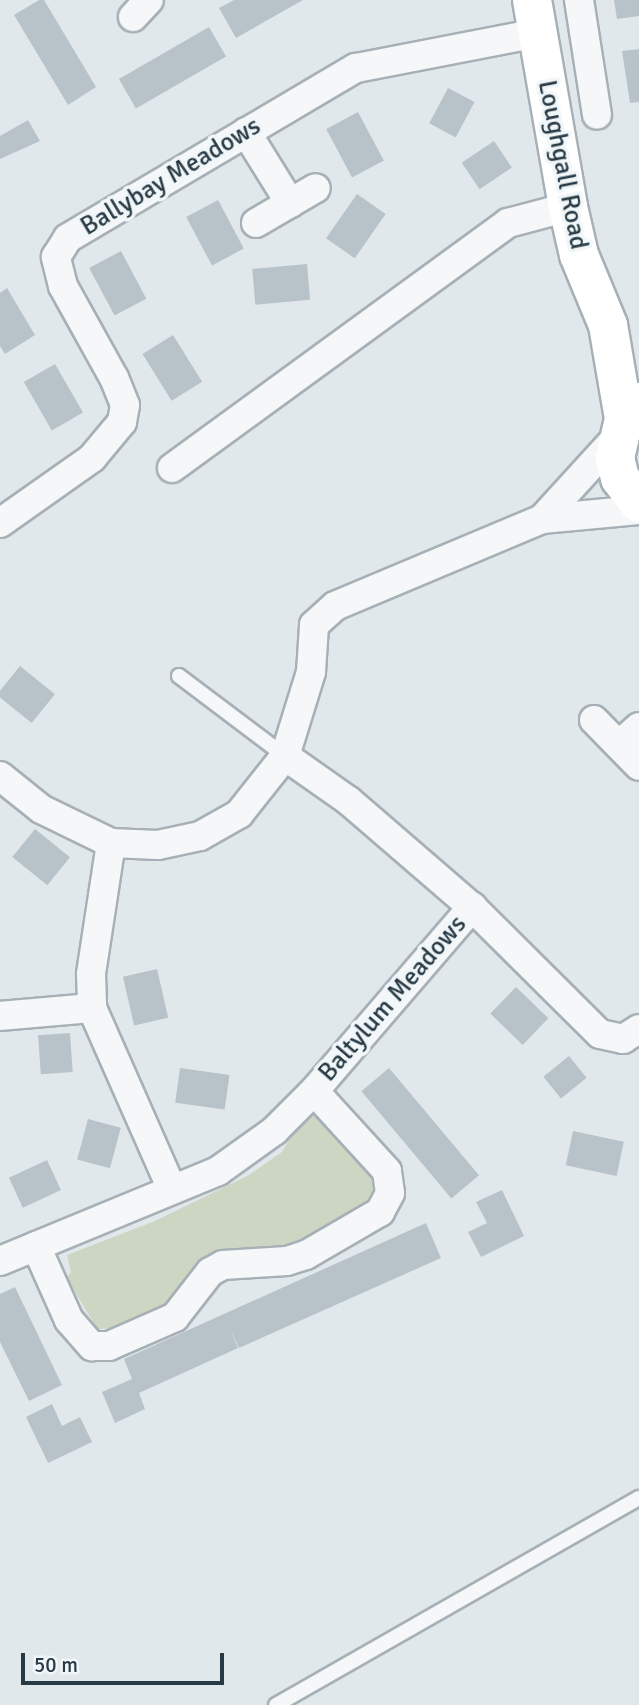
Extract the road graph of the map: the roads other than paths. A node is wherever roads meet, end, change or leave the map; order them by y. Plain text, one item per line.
1 (579, 0) edge
2 (534, 17) edge
3 (597, 115) dead end
4 (246, 132) junction
5 (316, 188) dead end
6 (290, 203) junction
7 (568, 207) junction
8 (256, 223) dead end
9 (608, 325) junction
10 (639, 354) edge
11 (627, 419) edge
12 (172, 468) dead end
13 (639, 503) edge
14 (639, 510) edge
15 (542, 519) junction
16 (0, 523) edge
17 (179, 676) dead end
18 (594, 720) dead end
19 (629, 736) edge
20 (285, 756) junction
21 (639, 766) edge
22 (0, 776) edge
23 (111, 843) junction
24 (472, 907) junction
25 (92, 1008) junction
26 (0, 1016) edge
27 (639, 1029) edge
28 (314, 1091) junction
29 (172, 1189) junction
30 (36, 1246) junction
31 (0, 1261) edge
32 (639, 1498) edge
33 (276, 1705) edge

1 - 3 street
2 - 4 street, Ballybay Meadows
2 - 7 main road, Loughgall Road
4 - 6 street
4 - 16 street, Ballybay Meadows
5 - 6 street
6 - 8 street
7 - 9 main road, Loughgall Road
7 - 12 street
9 - 10 main road, Loughgall Road
9 - 11 main road, Loughgall Road
11 - 13 main road, Loughgall Road
11 - 15 street
14 - 15 street
15 - 20 street
17 - 20 lane
18 - 19 street
19 - 21 street
20 - 23 street
20 - 24 street, Baltylum Meadows
22 - 23 street
23 - 25 street
24 - 27 street, Baltylum Meadows
24 - 28 street, Baltylum Meadows
25 - 26 street
25 - 29 street
28 - 29 street, Baltylum Meadows
28 - 30 street, Baltylum Meadows
29 - 30 street, Baltylum Meadows
30 - 31 street, Baltylum Meadows
32 - 33 lane

